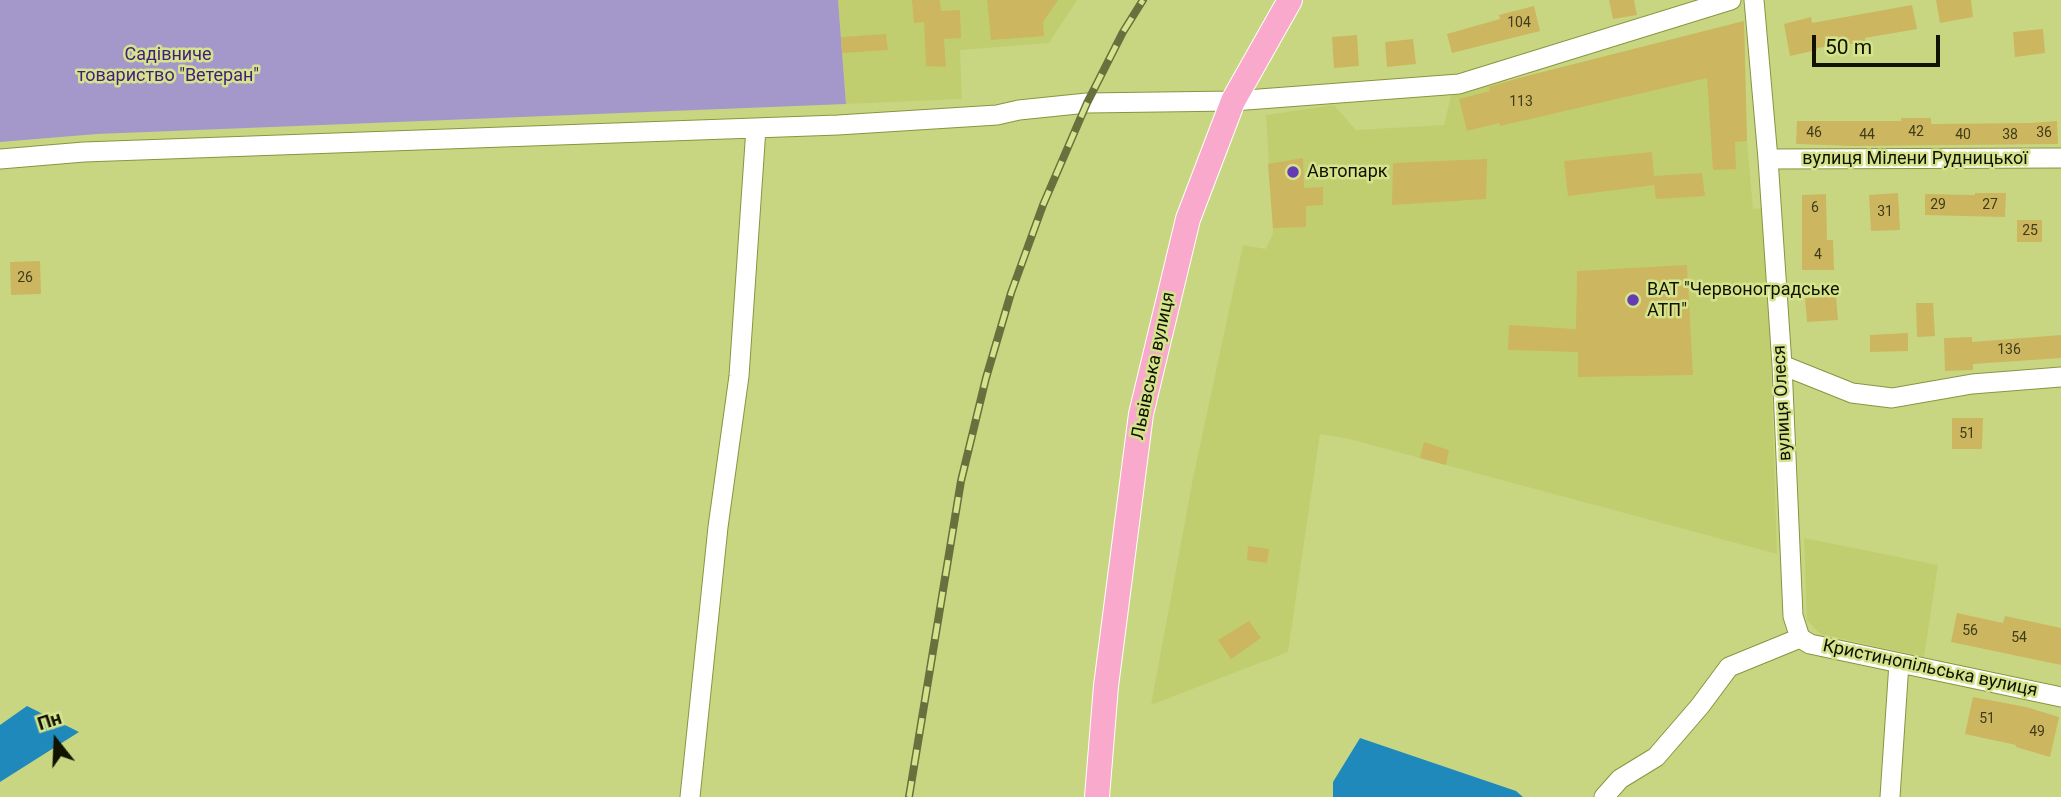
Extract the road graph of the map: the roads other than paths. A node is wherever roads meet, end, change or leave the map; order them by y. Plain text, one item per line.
1 (1290, 0) edge
2 (1731, 0) edge
3 (1754, 0) edge
4 (1233, 101) junction
5 (755, 128) junction
6 (2061, 158) edge
7 (0, 159) edge
8 (1769, 159) junction
9 (1782, 365) junction
10 (2061, 377) edge
11 (1800, 638) junction
12 (1899, 663) junction
13 (2061, 697) edge
14 (690, 797) edge
15 (1097, 797) edge
16 (1604, 797) edge
17 (1890, 797) edge

1 - 4 main road, Львівська вулиця
2 - 4 street
3 - 8 street, вулиця Олеся
4 - 5 street
4 - 15 main road, Львівська вулиця
5 - 7 street
5 - 14 street
6 - 8 street, вулиця Мілени Рудницької
8 - 9 street, вулиця Олеся
9 - 10 street
9 - 11 street, вулиця Олеся
11 - 12 street, Кристинопільська вулиця
11 - 16 street
12 - 13 street, Кристинопільська вулиця
12 - 17 street

